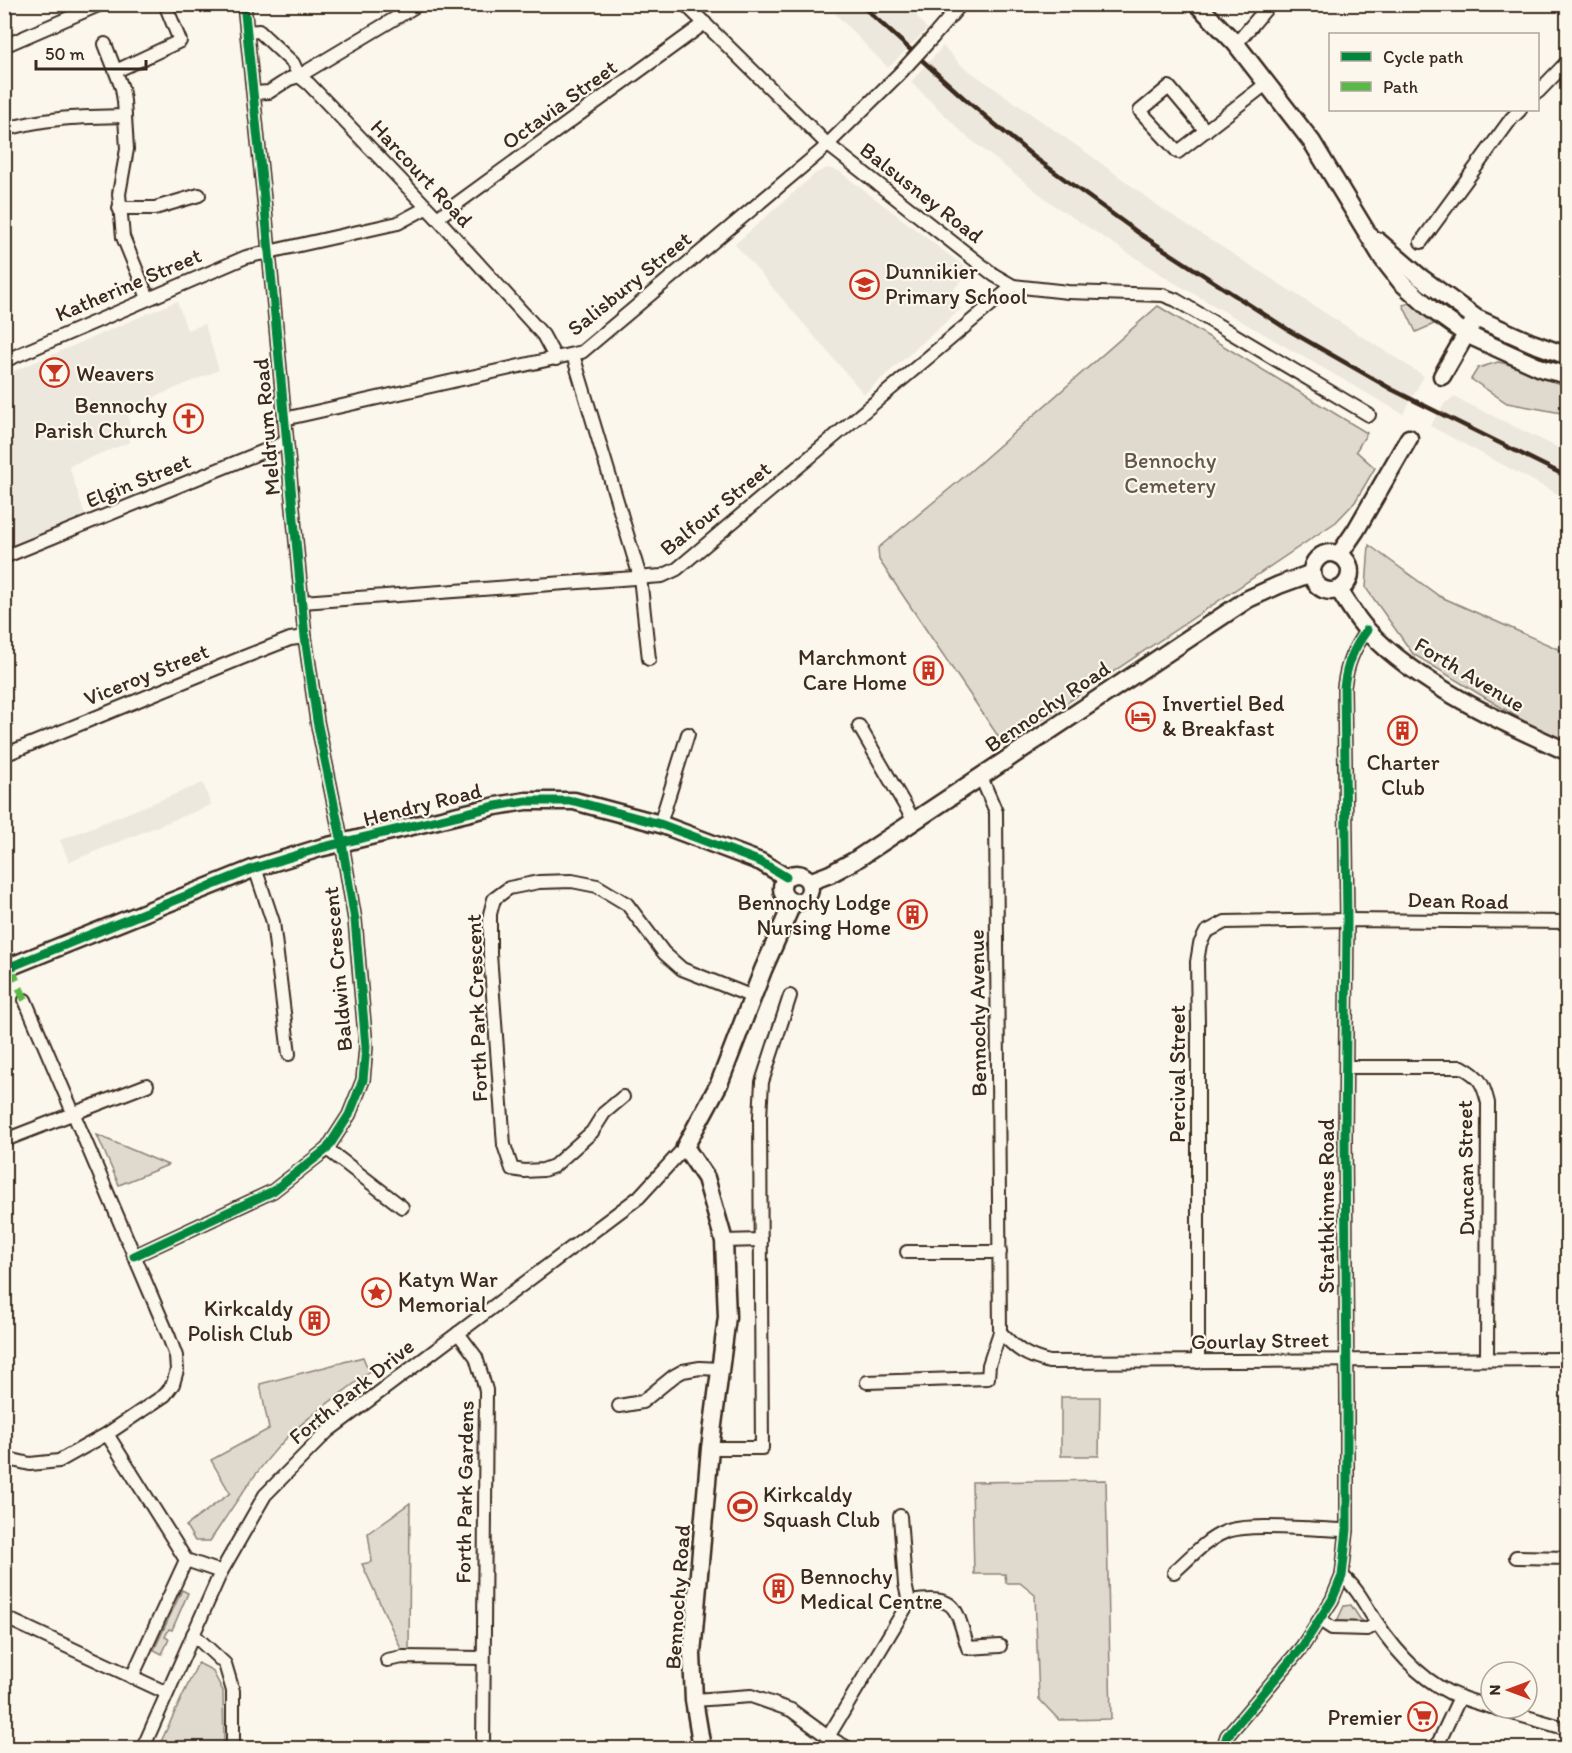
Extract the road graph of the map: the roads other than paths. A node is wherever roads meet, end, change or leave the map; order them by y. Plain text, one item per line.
1 (101, 4) edge
2 (165, 4) edge
3 (244, 4) edge
4 (419, 4) edge
5 (685, 4) edge
6 (961, 4) edge
7 (1197, 4) edge
8 (1270, 4) edge
9 (705, 23) junction
10 (247, 32) junction
11 (105, 44) dead end
12 (1236, 44) junction
13 (4, 46) edge
14 (1568, 61) edge
15 (116, 71) junction
16 (299, 76) junction
17 (1266, 84) junction
18 (1539, 91) edge
19 (254, 93) junction
20 (1520, 111) edge
21 (125, 116) junction
22 (4, 130) edge
23 (1206, 131) junction
24 (827, 144) junction
25 (199, 195) dead end
26 (119, 208) junction
27 (426, 208) junction
28 (437, 218) junction
29 (1368, 233) junction
30 (1421, 242) dead end
31 (269, 251) junction
32 (1013, 286) junction
33 (148, 298) junction
34 (1476, 318) junction
35 (1466, 334) junction
36 (577, 354) junction
37 (1568, 356) edge
38 (556, 359) junction
39 (4, 361) edge
40 (1442, 375) dead end
41 (1568, 375) edge
42 (1369, 415) dead end
43 (284, 419) junction
44 (1408, 438) dead end
45 (286, 442) junction
46 (1339, 555) junction
47 (4, 557) edge
48 (1312, 573) junction
49 (640, 577) junction
50 (1339, 590) junction
51 (302, 602) junction
52 (1367, 630) junction
53 (305, 637) junction
54 (649, 659) dead end
55 (859, 726) dead end
56 (688, 734) dead end
57 (1568, 752) edge
58 (4, 755) edge
59 (981, 777) junction
60 (914, 821) junction
61 (660, 824) junction
62 (342, 843) junction
63 (255, 868) junction
64 (786, 877) junction
65 (809, 882) junction
66 (794, 902) junction
67 (1347, 920) junction
68 (1568, 922) edge
69 (6, 963) edge
70 (790, 996) dead end
71 (753, 997) junction
72 (26, 1000) dead end
73 (289, 1054) dead end
74 (1346, 1067) junction
75 (147, 1085) dead end
76 (623, 1097) dead end
77 (74, 1112) junction
78 (5, 1140) edge
79 (685, 1147) junction
80 (327, 1149) junction
81 (402, 1207) dead end
82 (762, 1240) junction
83 (724, 1241) junction
84 (907, 1252) dead end
85 (1000, 1252) junction
86 (134, 1256) junction
87 (1000, 1332) junction
88 (458, 1333) junction
89 (1347, 1359) junction
90 (1487, 1359) junction
91 (1568, 1359) edge
92 (1198, 1362) junction
93 (720, 1369) junction
94 (867, 1382) dead end
95 (619, 1406) dead end
96 (107, 1434) junction
97 (710, 1448) junction
98 (4, 1458) edge
99 (900, 1516) dead end
100 (1347, 1530) junction
101 (1516, 1557) dead end
102 (1568, 1558) edge
103 (186, 1560) junction
104 (221, 1572) junction
105 (1173, 1572) dead end
106 (1342, 1576) junction
107 (909, 1602) junction
108 (4, 1617) edge
109 (1320, 1620) junction
110 (1377, 1624) junction
111 (193, 1634) junction
112 (1000, 1646) dead end
113 (483, 1658) junction
114 (387, 1660) dead end
115 (132, 1677) junction
116 (167, 1693) junction
117 (1460, 1697) junction
118 (694, 1700) junction
119 (1479, 1703) edge
120 (1535, 1720) edge
121 (1568, 1730) edge
122 (828, 1737) junction
123 (143, 1749) edge
124 (233, 1749) edge
125 (483, 1749) edge
126 (702, 1749) edge
127 (848, 1749) edge
128 (1223, 1749) edge
129 (1436, 1749) edge

1 - 13 street
2 - 15 street
3 - 10 street, Meldrum Road
4 - 16 street
5 - 9 street, Balsusney Road
6 - 24 street, Salisbury Street, bridge
7 - 12 street
8 - 12 street
9 - 24 street, Balsusney Road
9 - 28 street, Octavia Street
10 - 16 street, Harcourt Road
10 - 19 street, Meldrum Road
11 - 15 street
12 - 17 street
14 - 18 street
15 - 21 street
16 - 19 street
16 - 27 street, Harcourt Road
17 - 23 street
17 - 29 street
19 - 31 street, Meldrum Road
20 - 30 street
21 - 22 street
21 - 26 street
23 - 23 street
24 - 32 street, Balsusney Road
24 - 36 street, Salisbury Street
25 - 26 street
26 - 33 street
27 - 28 street, Harcourt Road
27 - 31 street
28 - 38 street, Harcourt Road
29 - 34 street
29 - 35 street
31 - 33 street, Katherine Street
31 - 43 street, Meldrum Road
32 - 42 street, Balsusney Road
32 - 49 street, Balfour Street
33 - 39 street, Katherine Street
34 - 35 street
34 - 37 street
35 - 40 street
35 - 41 street
36 - 38 street, Salisbury Street
36 - 49 street
38 - 43 street, Salisbury Street
43 - 45 street, Meldrum Road
44 - 46 street
45 - 47 street, Elgin Street
45 - 51 street, Meldrum Road
46 - 48 street
46 - 50 street
48 - 50 street
48 - 59 street, Bennochy Road
49 - 51 street, Balfour Street
49 - 54 street
50 - 52 street, Forth Avenue
51 - 53 street, Meldrum Road
52 - 57 street, Forth Avenue
52 - 67 street, Strathkinnes Road
53 - 58 street, Viceroy Street
53 - 62 street, Meldrum Road
55 - 60 street
56 - 61 street
59 - 60 street, Bennochy Road
59 - 85 street, Bennochy Avenue
60 - 65 street, Bennochy Road
61 - 62 street, Hendry Road
61 - 64 street, Hendry Road
62 - 63 street, Hendry Road
62 - 80 street, Baldwin Crescent
63 - 69 street, Hendry Road
63 - 73 street
64 - 65 street
64 - 66 street
65 - 66 street
66 - 71 street
67 - 68 street, Dean Road
67 - 74 street, Strathkinnes Road
67 - 92 street, Percival Street
70 - 82 street
71 - 76 street, Forth Park Crescent
71 - 79 street
72 - 77 street
74 - 89 street, Strathkinnes Road
74 - 90 street, Duncan Street
75 - 77 street
77 - 78 street
77 - 86 street
79 - 83 street, Bennochy Road
79 - 88 street, Forth Park Drive
80 - 81 street
80 - 86 street, Baldwin Crescent
82 - 83 street
82 - 97 street
83 - 93 street, Bennochy Road
84 - 85 street
85 - 87 street, Bennochy Avenue
86 - 96 street
87 - 92 street, Gourlay Street
87 - 94 street, Bennochy Avenue
88 - 104 street, Forth Park Drive
88 - 113 street, Forth Park Gardens
89 - 90 street, Gourlay Street
89 - 92 street, Gourlay Street
89 - 100 street, Strathkinnes Road
90 - 91 street, Gourlay Street
93 - 95 street
93 - 97 street, Bennochy Road
96 - 98 street
96 - 103 street
97 - 118 street, Bennochy Road
99 - 107 street
100 - 105 street
100 - 106 street, Strathkinnes Road
101 - 102 street
103 - 104 street
103 - 115 street
104 - 111 street, Forth Park Drive
106 - 109 street, Strathkinnes Road
106 - 110 street
107 - 112 street
107 - 122 street
108 - 115 street
109 - 110 street
109 - 128 street, Strathkinnes Road
110 - 117 street
111 - 116 street, Forth Park Drive
111 - 124 street
113 - 114 street
113 - 125 street, Forth Park Gardens
115 - 116 street
116 - 123 street, Forth Park Drive
117 - 119 street
117 - 129 street
118 - 122 street
118 - 126 street, Bennochy Road
120 - 121 street
122 - 127 street

